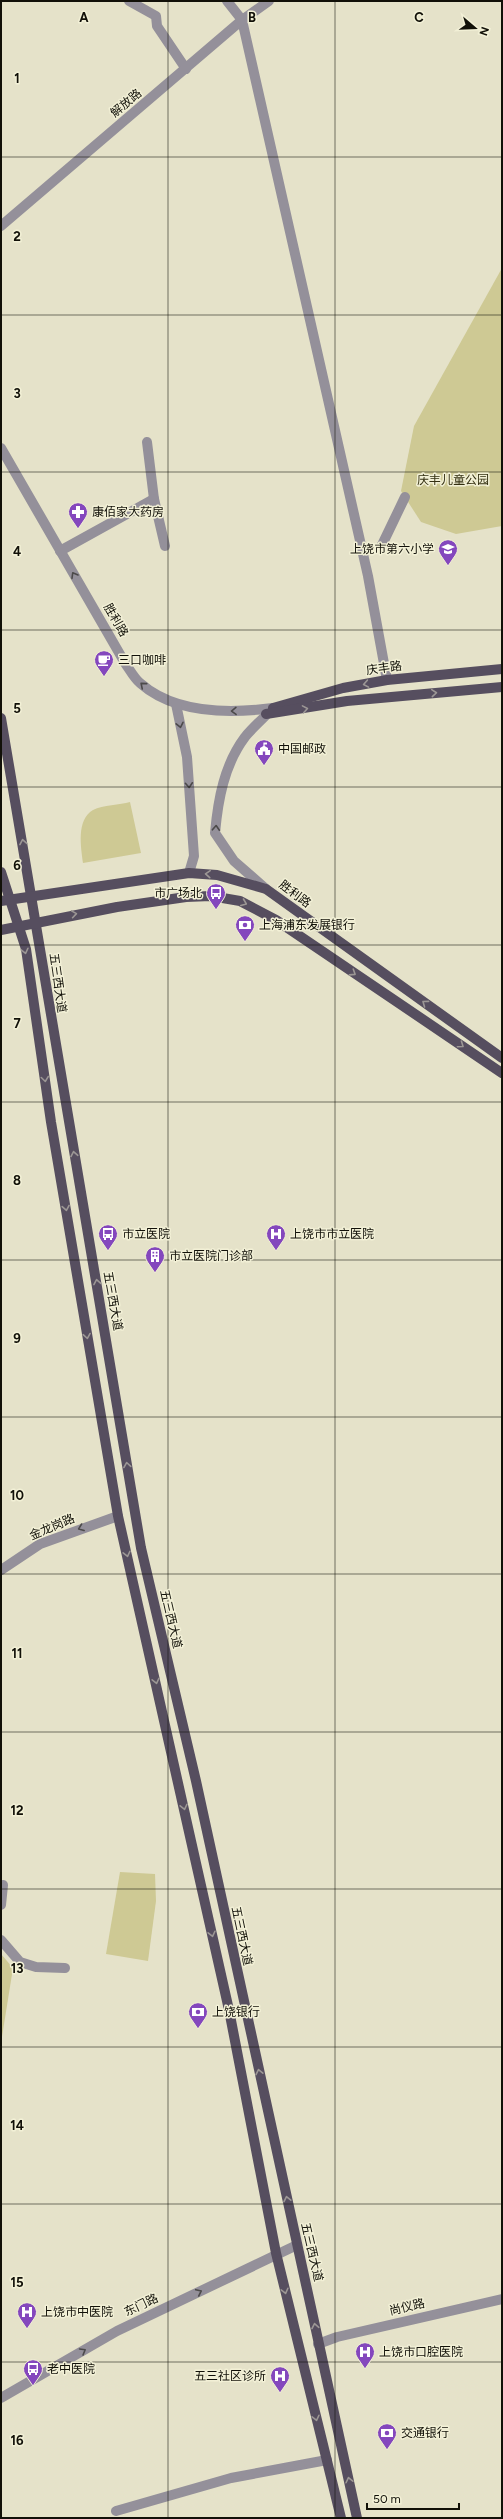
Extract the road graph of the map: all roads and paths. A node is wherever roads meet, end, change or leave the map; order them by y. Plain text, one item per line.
1 (129, 1) edge
2 (227, 1) edge
3 (269, 1) edge
4 (242, 20) junction
5 (186, 69) junction
6 (1, 226) edge
7 (147, 442) dead end
8 (1, 448) edge
9 (405, 497) dead end
10 (154, 499) junction
11 (165, 546) dead end
12 (380, 547) dead end
13 (60, 551) junction
14 (502, 669) edge
15 (387, 680) junction
16 (502, 687) edge
17 (176, 704) junction
18 (270, 711) junction
19 (1, 718) edge
20 (1, 872) edge
21 (189, 873) junction
22 (266, 889) junction
23 (32, 897) junction
24 (5, 901) edge
25 (36, 922) junction
26 (17, 926) junction
27 (1, 930) edge
28 (502, 1058) edge
29 (502, 1073) edge
30 (118, 1516) junction
31 (1, 1570) edge
32 (3, 1885) dead end
33 (1, 1906) edge
34 (1, 1940) edge
35 (65, 1968) dead end
36 (297, 2245) junction
37 (276, 2254) junction
38 (502, 2299) edge
39 (318, 2344) junction
40 (1, 2398) edge
41 (327, 2460) junction
42 (116, 2511) dead end
43 (341, 2518) edge
44 (357, 2518) edge

1 - 5 street
2 - 4 street
3 - 4 street, 解放路
4 - 5 street, 解放路
4 - 15 street
5 - 6 street, 解放路
7 - 10 street
8 - 13 street, 胜利路
9 - 12 street
10 - 11 street
10 - 13 street
17 -> 13 street, 胜利路
14 - 15 main road, 庆丰路
15 -> 18 main road, 庆丰路
18 -> 16 main road
18 -> 17 street, 胜利路
17 -> 21 street
22 -> 18 street
23 -> 19 main road, 五三西大道
20 - 24 main road
22 -> 21 main road, 胜利路
21 - 23 main road, 胜利路
28 -> 22 main road, 胜利路
23 - 24 main road, 胜利路
23 - 25 main road, 五三西大道
24 - 26 main road
25 - 26 main road
25 -> 29 main road
36 -> 25 main road, 五三西大道
26 - 27 main road
26 -> 30 main road
30 -> 31 street, 金龙岗路
30 -> 37 main road
32 - 33 street
34 - 35 street
36 - 37 street, 东门路
39 -> 36 main road, 五三西大道
40 -> 37 street, 东门路
37 -> 41 main road
38 - 39 street, 尚仪路
44 -> 39 main road, 五三西大道
41 - 42 street
41 - 43 main road

